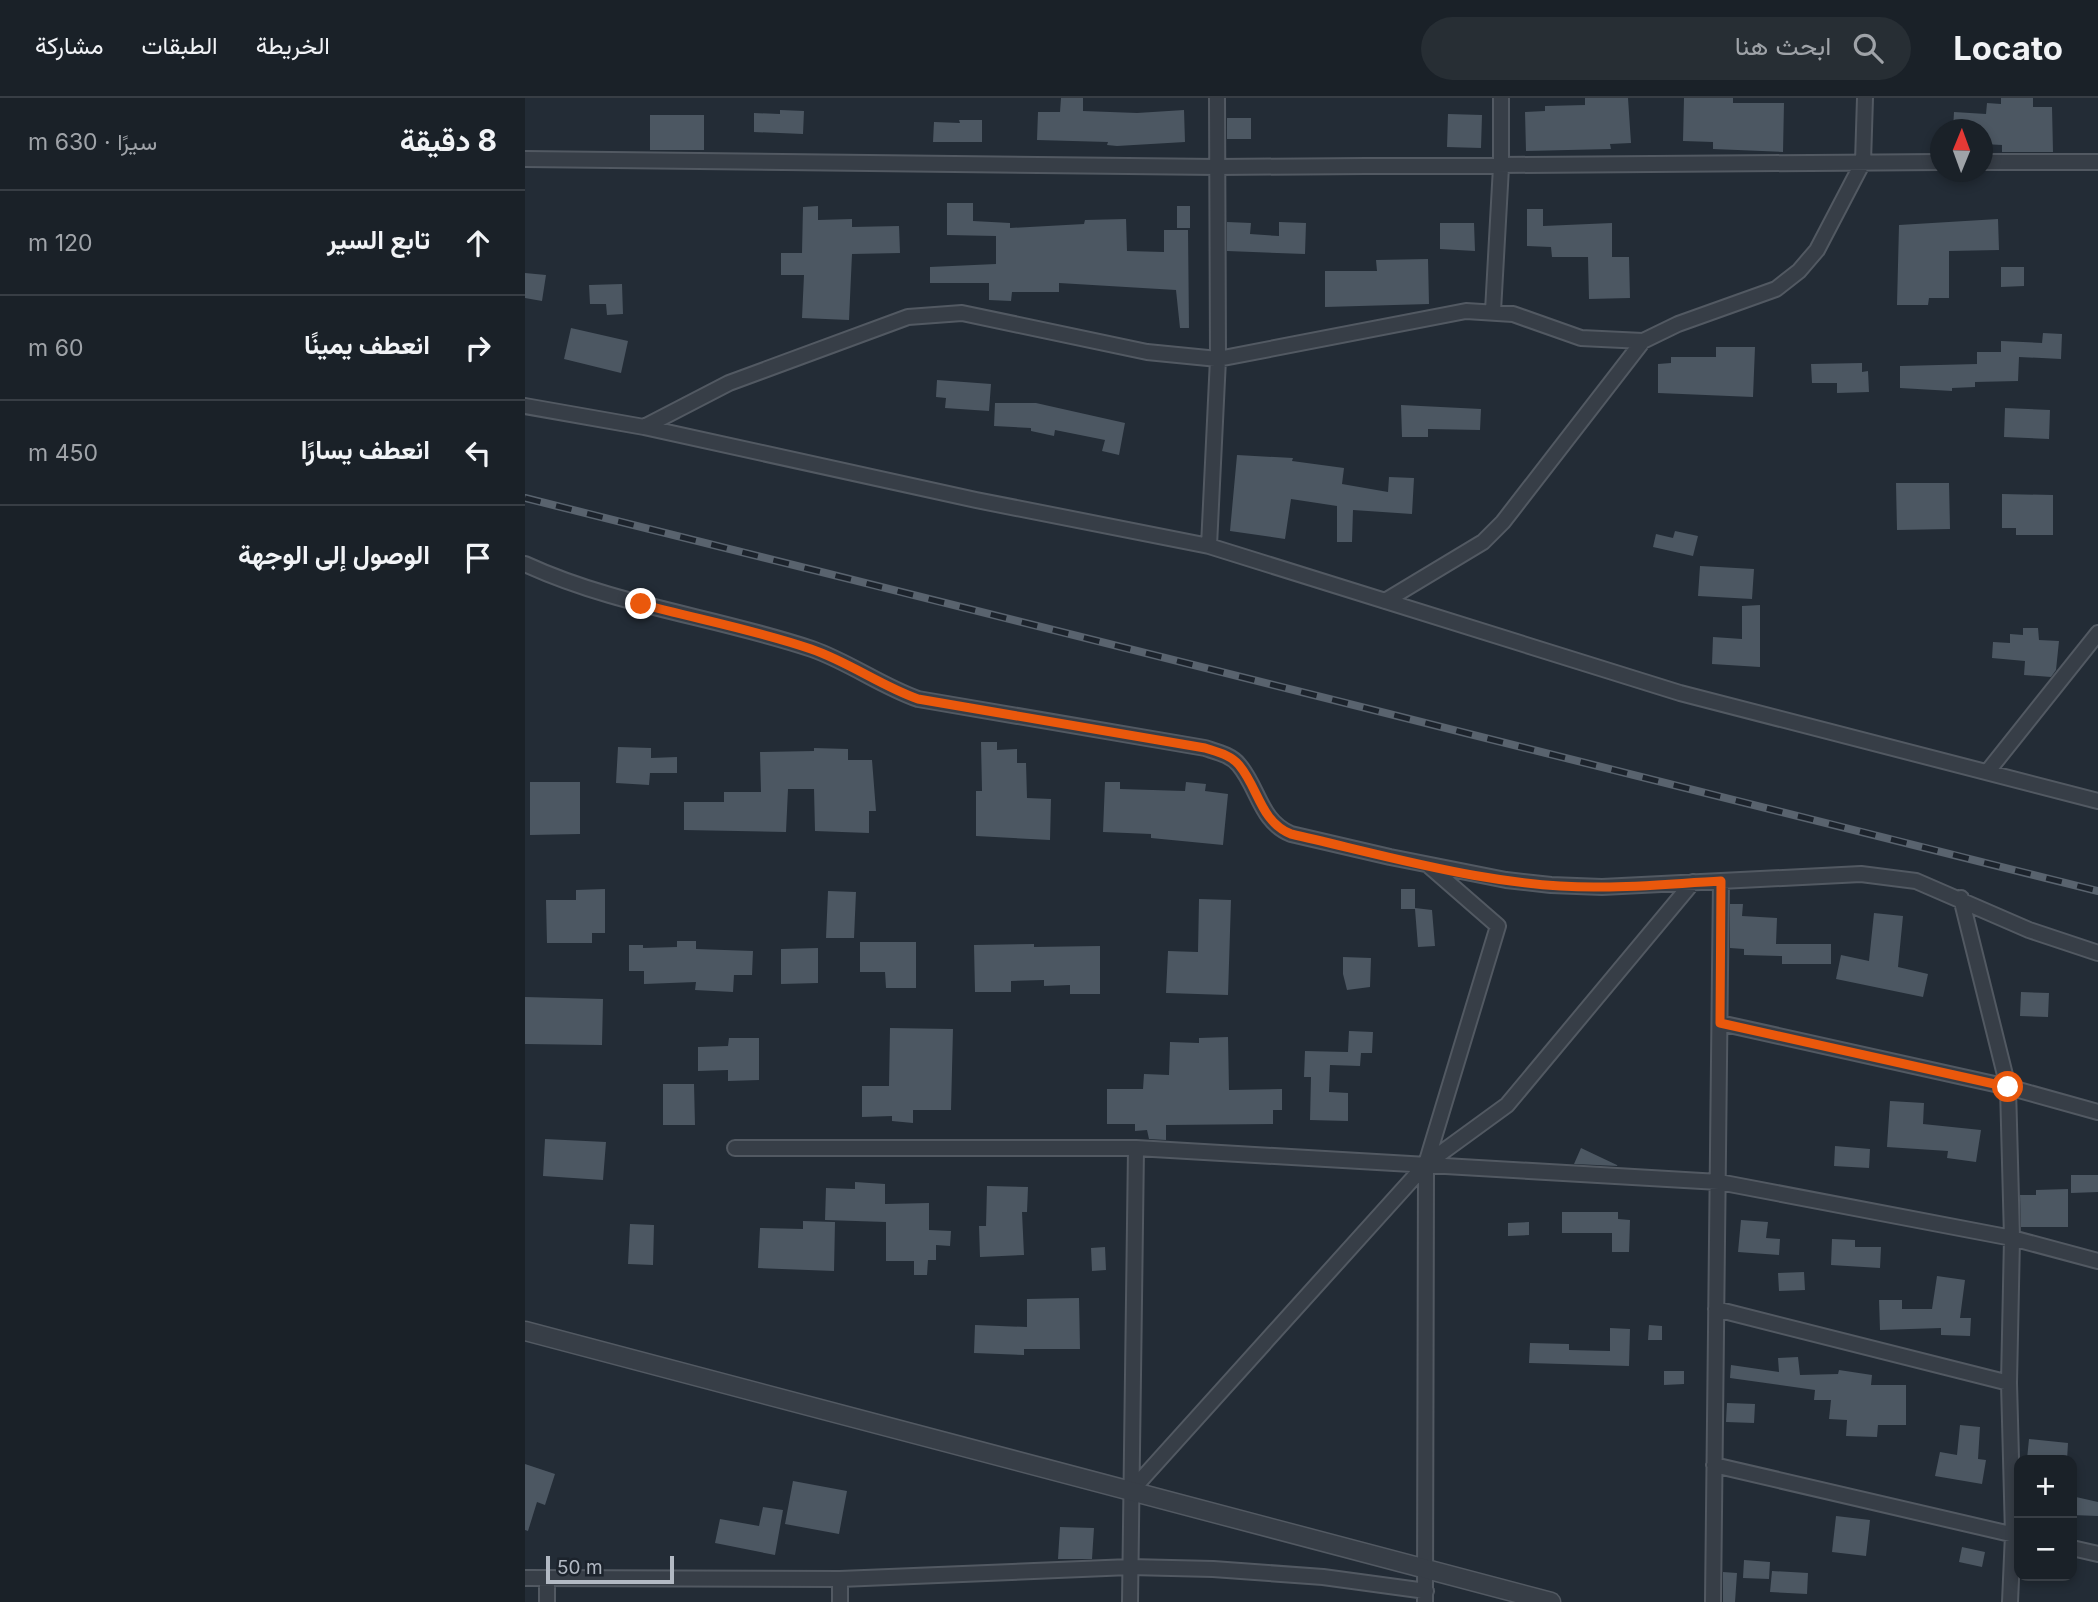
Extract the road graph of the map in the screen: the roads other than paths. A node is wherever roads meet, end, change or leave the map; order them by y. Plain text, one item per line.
1 (1217, 98) edge
2 (1501, 98) edge
3 (1865, 98) edge
4 (525, 159) edge
5 (1863, 162) junction
6 (1930, 162) edge
7 (1993, 162) edge
8 (2098, 162) edge
9 (1217, 167) junction
10 (1501, 167) junction
11 (1493, 311) junction
12 (1643, 341) junction
13 (1218, 359) junction
14 (525, 406) edge
15 (644, 427) junction
16 (1209, 546) junction
17 (525, 564) edge
18 (1385, 601) junction
19 (2098, 633) edge
20 (1988, 771) junction
21 (2098, 801) edge
22 (1426, 864) junction
23 (1721, 881) junction
24 (1693, 882) junction
25 (1961, 898) junction
26 (2098, 953) edge
27 (1720, 1023) junction
28 (2008, 1087) junction
29 (2098, 1112) edge
30 (1136, 1148) junction
31 (735, 1149) dead end
32 (1426, 1164) junction
33 (1719, 1182) junction
34 (2012, 1238) junction
35 (2098, 1261) edge
36 (1716, 1310) junction
37 (525, 1331) edge
38 (2008, 1383) junction
39 (1714, 1465) junction
40 (1131, 1491) junction
41 (2015, 1518) edge
42 (2014, 1535) edge
43 (2077, 1549) edge
44 (2098, 1554) edge
45 (2014, 1557) edge
46 (1130, 1567) junction
47 (1426, 1567) junction
48 (525, 1578) edge
49 (547, 1578) junction
50 (840, 1579) junction
51 (1425, 1597) edge
52 (547, 1602) edge
53 (840, 1602) edge
54 (1130, 1602) edge
55 (1551, 1602) edge
56 (1713, 1602) edge
57 (2010, 1602) edge

1 - 9 street
2 - 10 street
3 - 5 street
4 - 9 street
5 - 6 street
5 - 10 street
5 - 12 street
7 - 8 street
9 - 10 street
9 - 13 street
10 - 11 street
11 - 12 street
11 - 13 street
12 - 18 street
13 - 15 street
13 - 16 street
14 - 15 street
15 - 16 street
16 - 18 street
17 - 22 street
18 - 20 street
19 - 20 street
20 - 21 street
22 - 24 street
22 - 32 street
23 - 24 street
23 - 25 street
23 - 27 street
24 - 32 street
25 - 26 street
25 - 28 street
27 - 28 street
27 - 33 street
28 - 29 street
28 - 34 street
30 - 31 street
30 - 32 street
30 - 40 street
32 - 33 street
32 - 40 street
32 - 47 street
33 - 34 street
33 - 36 street
34 - 35 street
34 - 38 street
36 - 38 street
36 - 39 street
37 - 40 street
38 - 41 street
39 - 42 street
39 - 56 street
40 - 46 street
40 - 47 street
43 - 44 street
45 - 57 street
46 - 50 street
46 - 51 street
46 - 54 street
47 - 51 street
47 - 55 street
48 - 49 street
49 - 50 street
49 - 52 street
50 - 53 street

